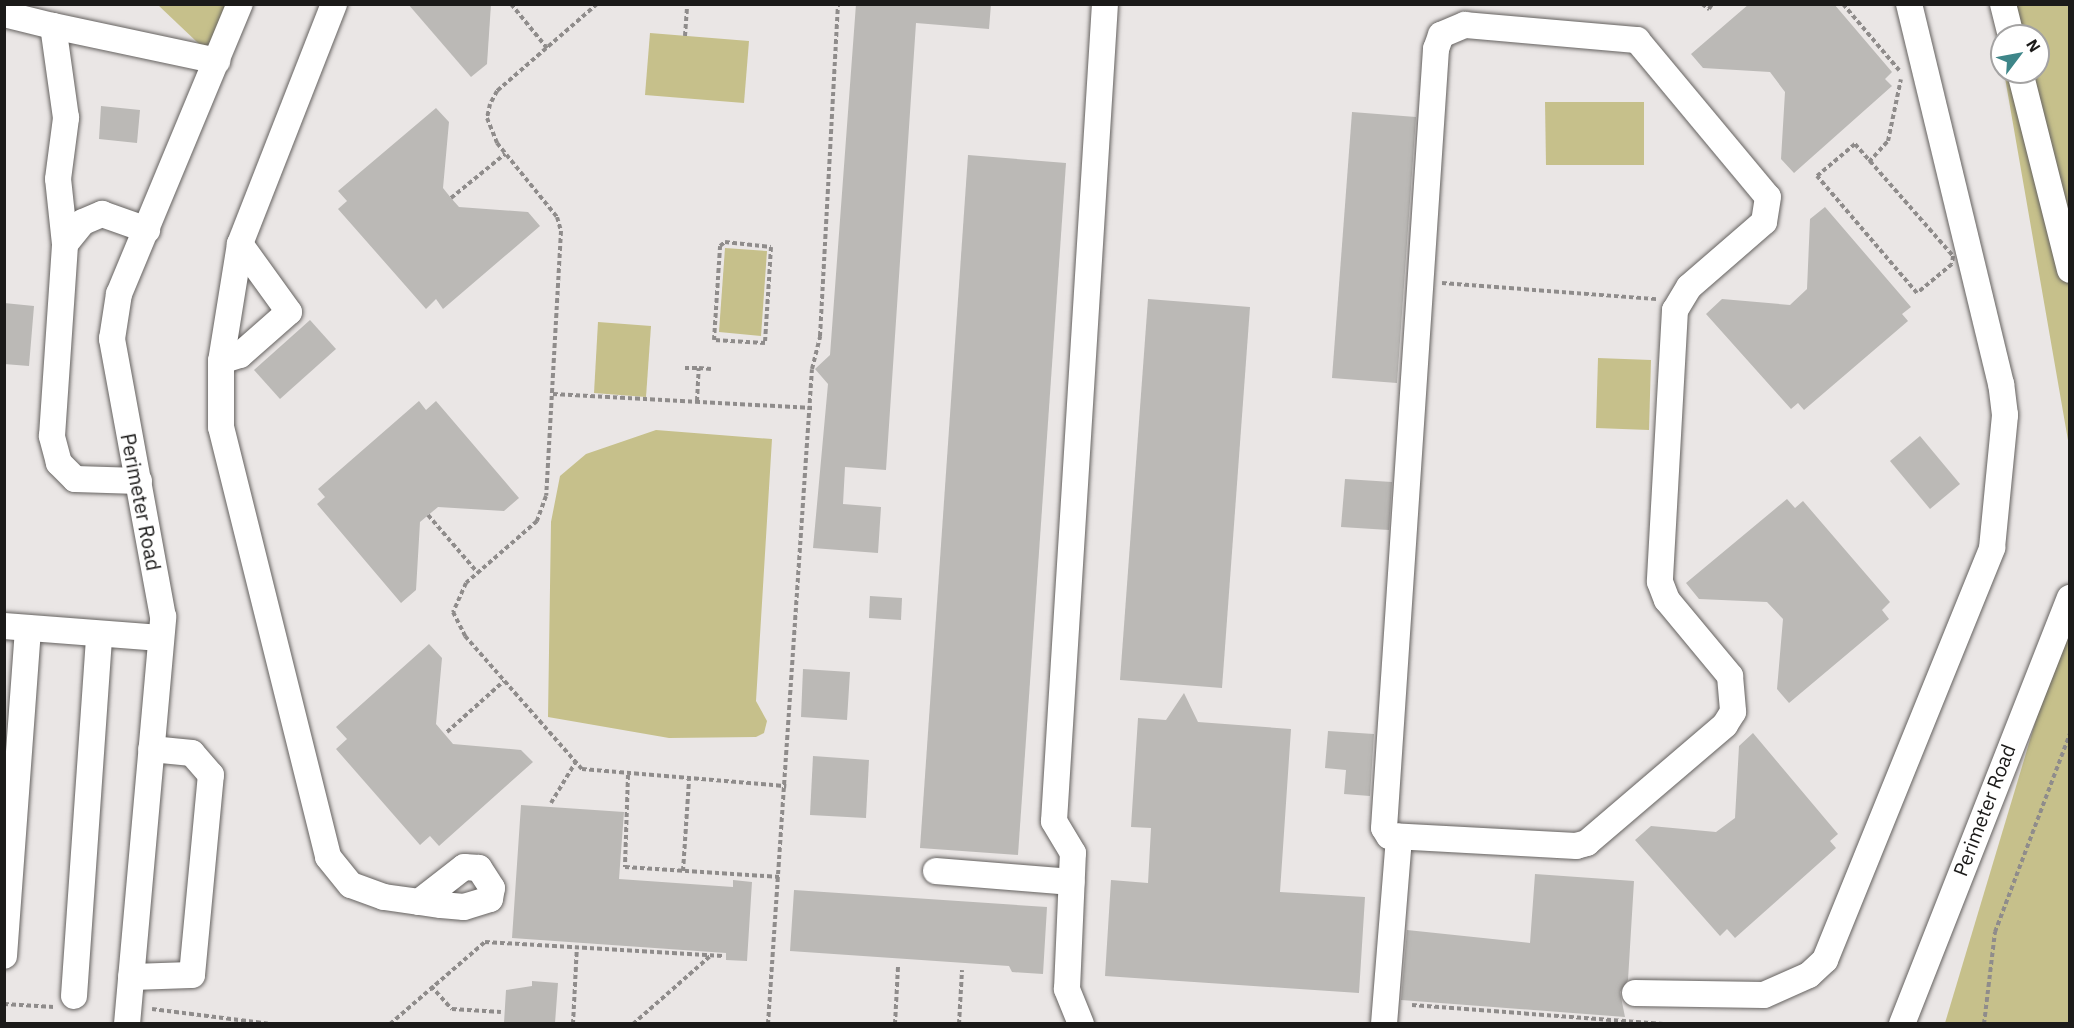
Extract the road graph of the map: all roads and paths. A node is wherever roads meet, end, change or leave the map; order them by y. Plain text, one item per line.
1 (240, 4) edge
2 (334, 4) edge
3 (511, 4) edge
4 (597, 4) edge
5 (687, 4) edge
6 (838, 4) edge
7 (1105, 4) edge
8 (1702, 4) edge
9 (1712, 4) edge
10 (1843, 4) edge
11 (1909, 4) edge
12 (2003, 4) edge
13 (4, 14) edge
14 (2008, 24) edge
15 (53, 26) junction
16 (685, 36) dead end
17 (547, 48) junction
18 (217, 61) junction
19 (2023, 84) edge
20 (505, 154) junction
21 (1869, 162) junction
22 (451, 198) dead end
23 (147, 230) junction
24 (725, 242) joint
25 (65, 244) junction
26 (240, 244) junction
27 (2070, 270) edge
28 (1420, 282) junction
29 (1679, 301) junction
30 (221, 361) junction
31 (685, 368) dead end
32 (699, 368) junction
33 (711, 369) dead end
34 (553, 394) junction
35 (698, 401) junction
36 (813, 408) junction
37 (139, 481) junction
38 (428, 515) dead end
39 (477, 572) junction
40 (2070, 598) edge
41 (16, 627) edge
42 (99, 634) junction
43 (161, 638) junction
44 (504, 681) junction
45 (447, 732) dead end
46 (2070, 734) edge
47 (151, 749) junction
48 (575, 763) junction
49 (628, 775) junction
50 (689, 780) junction
51 (786, 786) junction
52 (551, 803) dead end
53 (1399, 837) junction
54 (9, 838) edge
55 (683, 871) junction
56 (936, 871) dead end
57 (780, 877) junction
58 (1072, 882) junction
59 (419, 902) dead end
60 (577, 946) junction
61 (711, 955) junction
62 (4, 956) edge
63 (723, 956) dead end
64 (898, 966) dead end
65 (962, 970) dead end
66 (131, 976) junction
67 (431, 986) junction
68 (1635, 993) dead end
69 (74, 996) dead end
70 (1412, 1005) dead end
71 (501, 1012) dead end
72 (139, 1020) edge
73 (270, 1023) edge
74 (390, 1023) edge
75 (573, 1023) edge
76 (633, 1023) edge
77 (768, 1023) edge
78 (895, 1023) edge
79 (959, 1023) edge
80 (1081, 1023) edge
81 (1384, 1023) edge
82 (1663, 1023) edge
83 (1902, 1023) edge
84 (1984, 1023) edge

1 - 18 street, Perimeter Road
2 - 26 street
3 - 17 path
4 - 17 path
5 - 16 path
6 - 36 path
7 - 58 street
8 - 9 path
10 - 21 path
11 - 68 street
12 - 14 street
13 - 15 street
15 - 18 street
15 - 25 street
17 - 20 path
18 - 23 street, Perimeter Road
19 - 27 street
20 - 22 path
20 - 34 path
21 - 21 path
23 - 25 street
23 - 37 street, Perimeter Road
24 - 24 path
25 - 37 street
26 - 30 street
26 - 30 street
28 - 29 path
28 - 29 street
28 - 53 street
29 - 53 street
30 - 59 street
31 - 32 path
32 - 33 path
32 - 35 path
34 - 35 path
34 - 39 path
35 - 36 path
36 - 51 path
37 - 43 street, Perimeter Road
38 - 39 path
39 - 44 path
40 - 83 street, Perimeter Road
41 - 42 street
41 - 54 street
42 - 43 street
42 - 69 street
43 - 47 street, Perimeter Road
44 - 45 path
44 - 48 path
46 - 84 path
47 - 66 street, Perimeter Road
47 - 66 street
48 - 49 path
48 - 52 path
49 - 50 path
49 - 55 path
50 - 51 path
50 - 55 path
51 - 57 path
53 - 81 street
54 - 62 street
55 - 57 path
56 - 58 street
57 - 77 path
58 - 80 street
60 - 61 path
60 - 67 path
60 - 75 path
61 - 63 path
61 - 76 path
64 - 78 path
65 - 79 path
66 - 72 street, Perimeter Road
67 - 71 path
67 - 74 path
70 - 82 path
72 - 73 path

